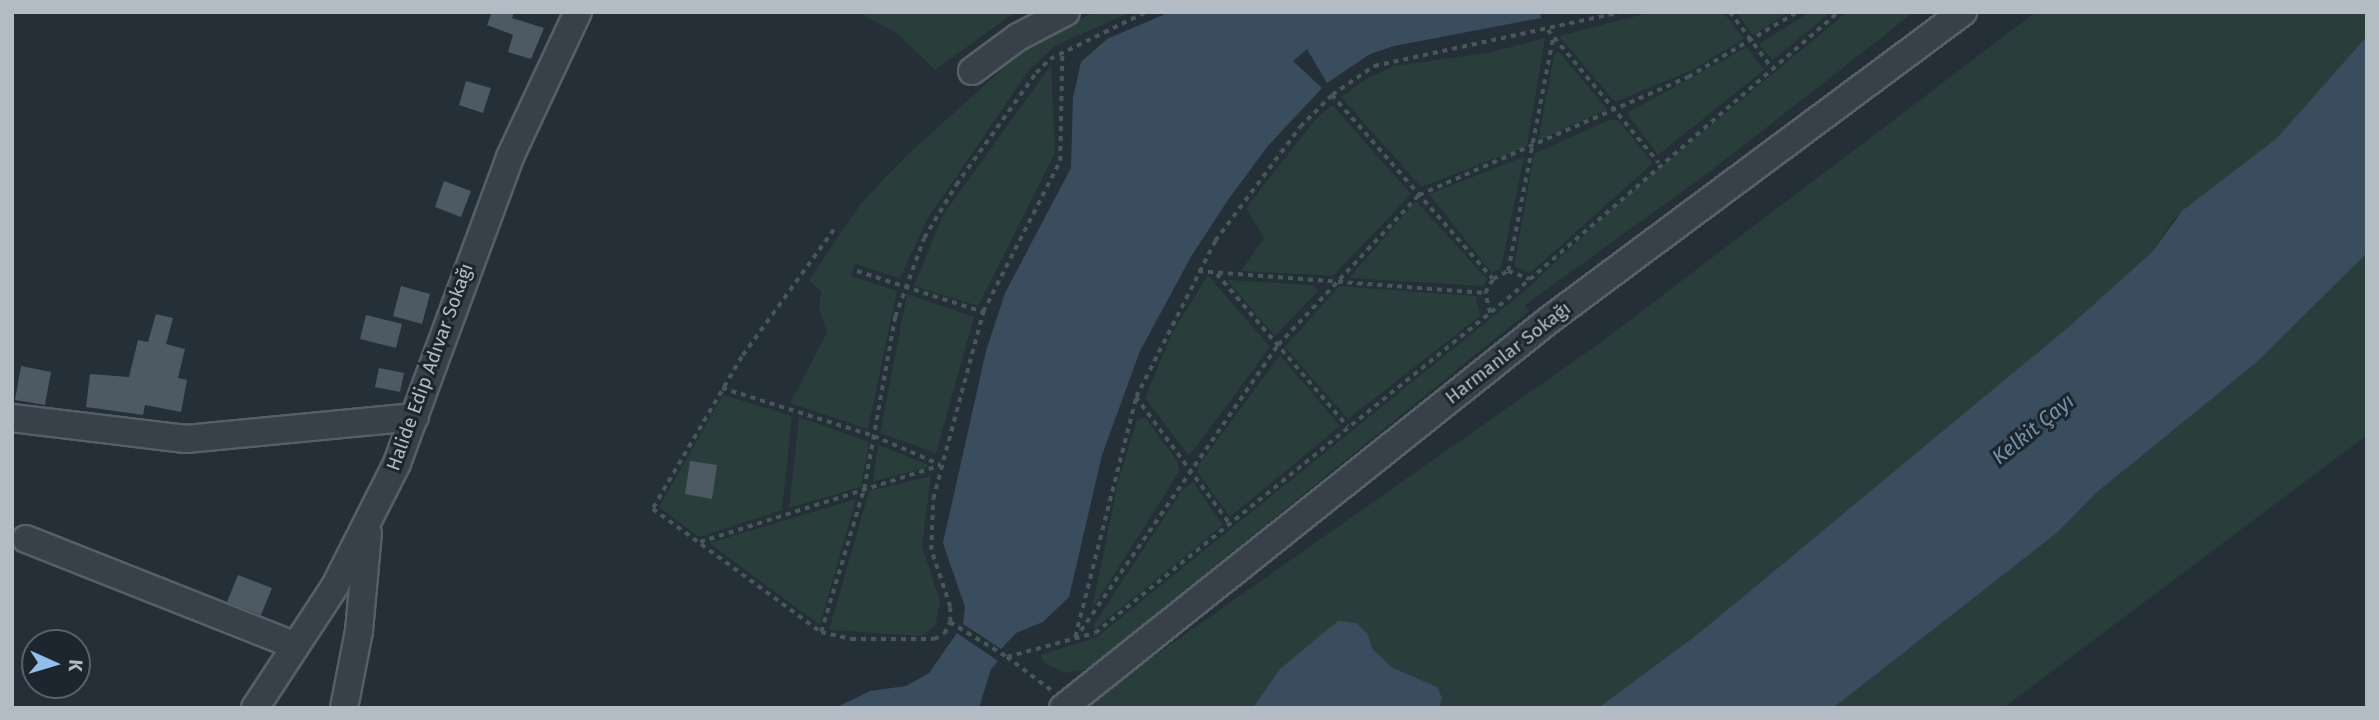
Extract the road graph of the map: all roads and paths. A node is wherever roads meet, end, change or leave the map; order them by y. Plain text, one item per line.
1 (578, 12) edge
2 (1066, 12) edge
3 (1146, 12) edge
4 (1622, 12) edge
5 (1730, 12) edge
6 (1797, 12) edge
7 (1838, 12) edge
8 (1964, 12) edge
9 (1548, 30) junction
10 (1553, 37) junction
11 (1751, 40) junction
12 (1062, 52) junction
13 (1772, 68) junction
14 (972, 71) dead end
15 (1332, 95) junction
16 (1616, 111) junction
17 (1531, 149) junction
18 (1659, 163) junction
19 (1419, 195) junction
20 (834, 230) dead end
21 (857, 271) dead end
22 (1198, 271) junction
23 (1508, 271) junction
24 (1217, 273) junction
25 (1493, 279) junction
26 (1530, 279) junction
27 (1333, 281) junction
28 (904, 288) junction
29 (1485, 293) junction
30 (984, 313) junction
31 (1490, 313) junction
32 (1278, 345) junction
33 (723, 388) junction
34 (1136, 397) junction
35 (415, 417) junction
36 (12, 418) edge
37 (1348, 427) junction
38 (874, 436) junction
39 (941, 465) junction
40 (1189, 468) junction
41 (864, 489) junction
42 (369, 520) junction
43 (1230, 524) junction
44 (26, 539) dead end
45 (699, 542) junction
46 (950, 622) junction
47 (821, 632) junction
48 (1073, 641) junction
49 (296, 646) junction
50 (1007, 657) junction
51 (1066, 705) edge
52 (256, 708) edge
53 (344, 708) edge

1 - 35 street, Halide Edip Adıvar Sokağı
2 - 14 street
3 - 12 path
4 - 9 path
5 - 11 path
6 - 11 path
7 - 13 path
8 - 51 street, Harmanlar Sokağı
9 - 10 path
9 - 15 path
10 - 16 path
10 - 17 path
11 - 13 path
11 - 16 path
12 - 28 path
12 - 30 path
13 - 18 path
15 - 19 path
15 - 22 path
16 - 17 path
16 - 18 path
17 - 19 path
17 - 23 path
18 - 26 path
19 - 25 path
19 - 27 path
20 - 33 path
21 - 28 path
22 - 24 path
22 - 34 path
23 - 25 path
23 - 26 path
24 - 27 path
24 - 32 path
25 - 29 path
26 - 31 path
27 - 29 path
27 - 32 path
28 - 30 path
28 - 38 path
29 - 31 path
30 - 39 path
31 - 37 path
32 - 37 path
32 - 40 path
33 - 38 path
33 - 45 path
34 - 40 path
34 - 48 path
35 - 36 street
35 - 42 street, Halide Edip Adıvar Sokağı
37 - 43 path
38 - 39 path
38 - 41 path
39 - 41 path
39 - 46 path
40 - 43 path
40 - 48 path
41 - 45 path
41 - 47 path
42 - 49 street, Halide Edip Adıvar Sokağı
42 - 53 street
43 - 48 path
44 - 49 street
45 - 47 path
46 - 47 path
46 - 50 path
48 - 50 path
49 - 52 street, Halide Edip Adıvar Sokağı
50 - 51 path

